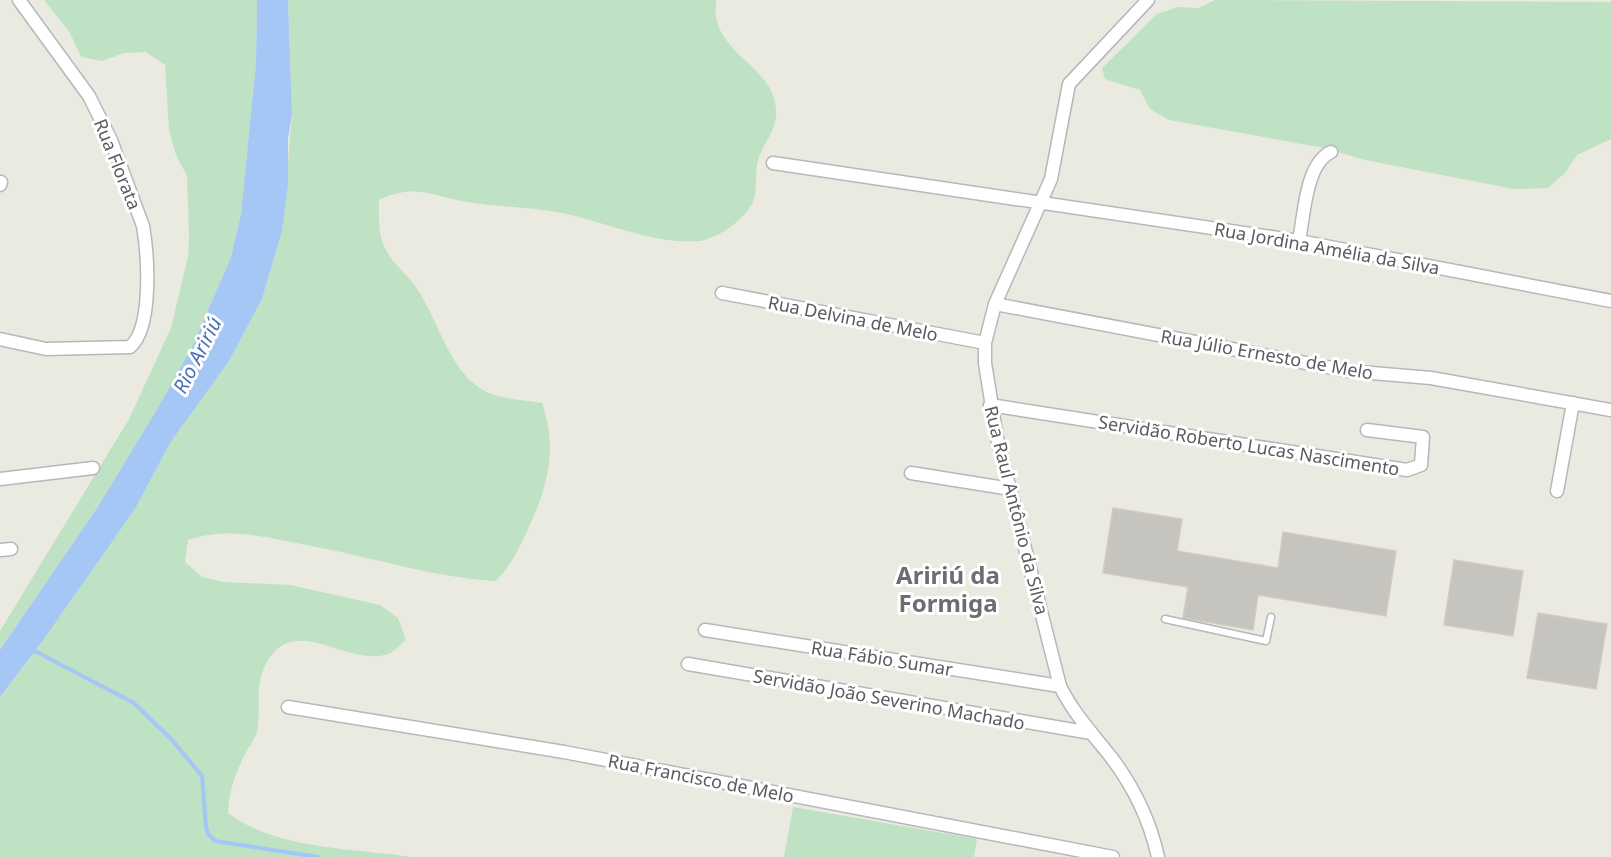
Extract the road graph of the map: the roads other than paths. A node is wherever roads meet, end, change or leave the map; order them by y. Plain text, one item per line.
1 (19, 0) edge
2 (1148, 0) edge
3 (1330, 152) dead end
4 (773, 163) dead end
5 (1042, 201) junction
6 (1299, 241) junction
7 (722, 293) dead end
8 (1611, 301) edge
9 (995, 304) junction
10 (0, 339) edge
11 (985, 343) junction
12 (1573, 403) junction
13 (990, 405) junction
14 (1611, 410) edge
15 (1366, 430) dead end
16 (93, 468) dead end
17 (911, 473) dead end
18 (0, 479) edge
19 (1011, 489) junction
20 (1557, 492) dead end
21 (1271, 617) dead end
22 (1165, 619) dead end
23 (705, 630) dead end
24 (688, 664) dead end
25 (1060, 686) junction
26 (288, 707) dead end
27 (1091, 734) junction
28 (1113, 857) edge
29 (1158, 857) edge

1 - 10 street, Rua Florata
2 - 5 street, Rua Raul Antônio da Silva
3 - 6 street
4 - 5 street, Rua Jordina Amélia da Silva
5 - 6 street, Rua Jordina Amélia da Silva
5 - 9 street, Rua Raul Antônio da Silva
6 - 8 street, Rua Jordina Amélia da Silva
7 - 11 street, Rua Delvina de Melo
9 - 11 street, Rua Raul Antônio da Silva
9 - 12 street, Rua Júlio Ernesto de Melo
11 - 13 street, Rua Raul Antônio da Silva
12 - 14 street, Rua Júlio Ernesto de Melo
12 - 20 street
13 - 15 street, Servidão Roberto Lucas Nascimento
13 - 19 street, Rua Raul Antônio da Silva
16 - 18 street
17 - 19 street
19 - 25 street, Rua Raul Antônio da Silva
21 - 22 lane
23 - 25 street, Rua Fábio Sumar
24 - 27 street, Servidão João Severino Machado
25 - 27 street, Rua Raul Antônio da Silva
26 - 28 street, Rua Francisco de Melo
27 - 29 street, Rua Raul Antônio da Silva

